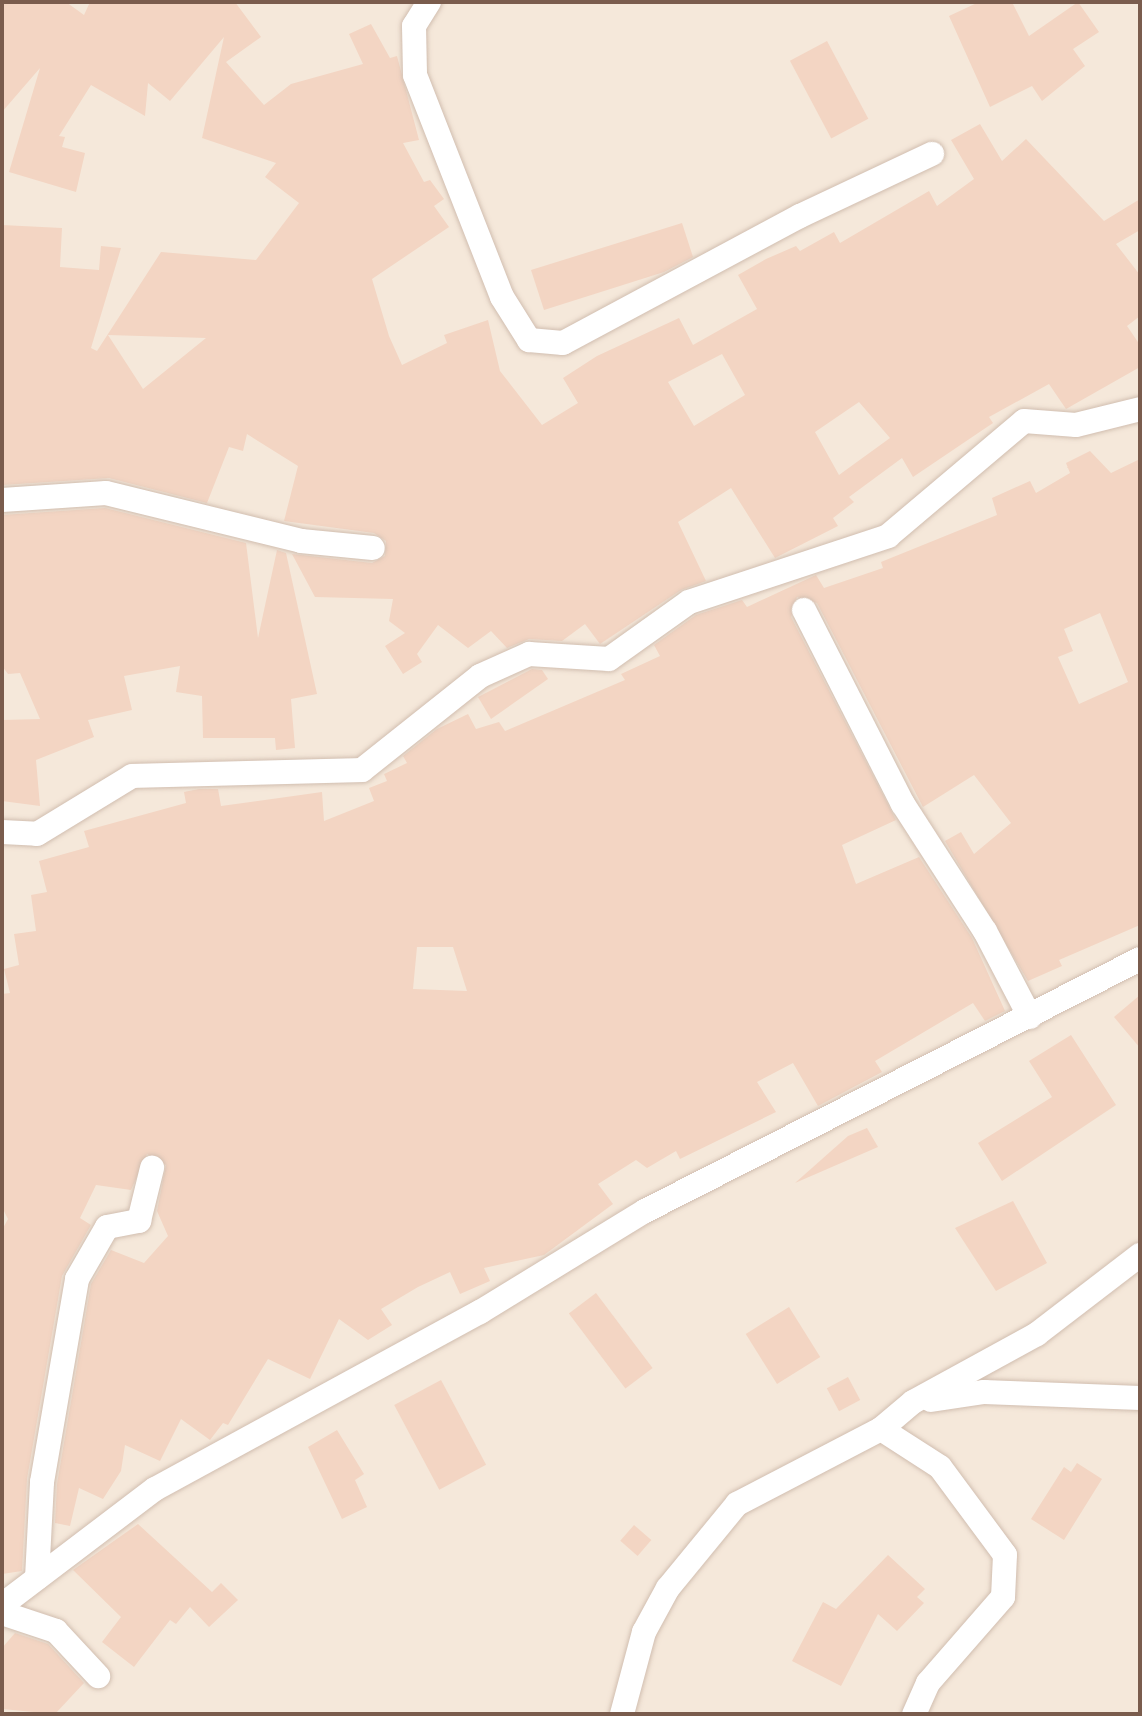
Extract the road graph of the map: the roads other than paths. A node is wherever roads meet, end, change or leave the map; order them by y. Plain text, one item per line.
1 (429, 2) edge
2 (932, 154) dead end
3 (1140, 409) edge
4 (2, 500) edge
5 (373, 548) dead end
6 (804, 610) dead end
7 (2, 832) edge
8 (1140, 959) edge
9 (1030, 1017) junction
10 (152, 1168) dead end
11 (1140, 1255) edge
12 (1140, 1398) edge
13 (913, 1402) junction
14 (881, 1429) junction
15 (37, 1578) junction
16 (2, 1605) edge
17 (2, 1614) edge
18 (98, 1676) dead end
19 (622, 1714) edge
20 (914, 1714) edge

1 - 2 street
3 - 7 street
4 - 5 street
6 - 9 street
8 - 9 street
9 - 15 street
10 - 15 street
11 - 13 street
12 - 13 street
13 - 14 street
14 - 19 street
14 - 20 street
15 - 16 street
17 - 18 street

